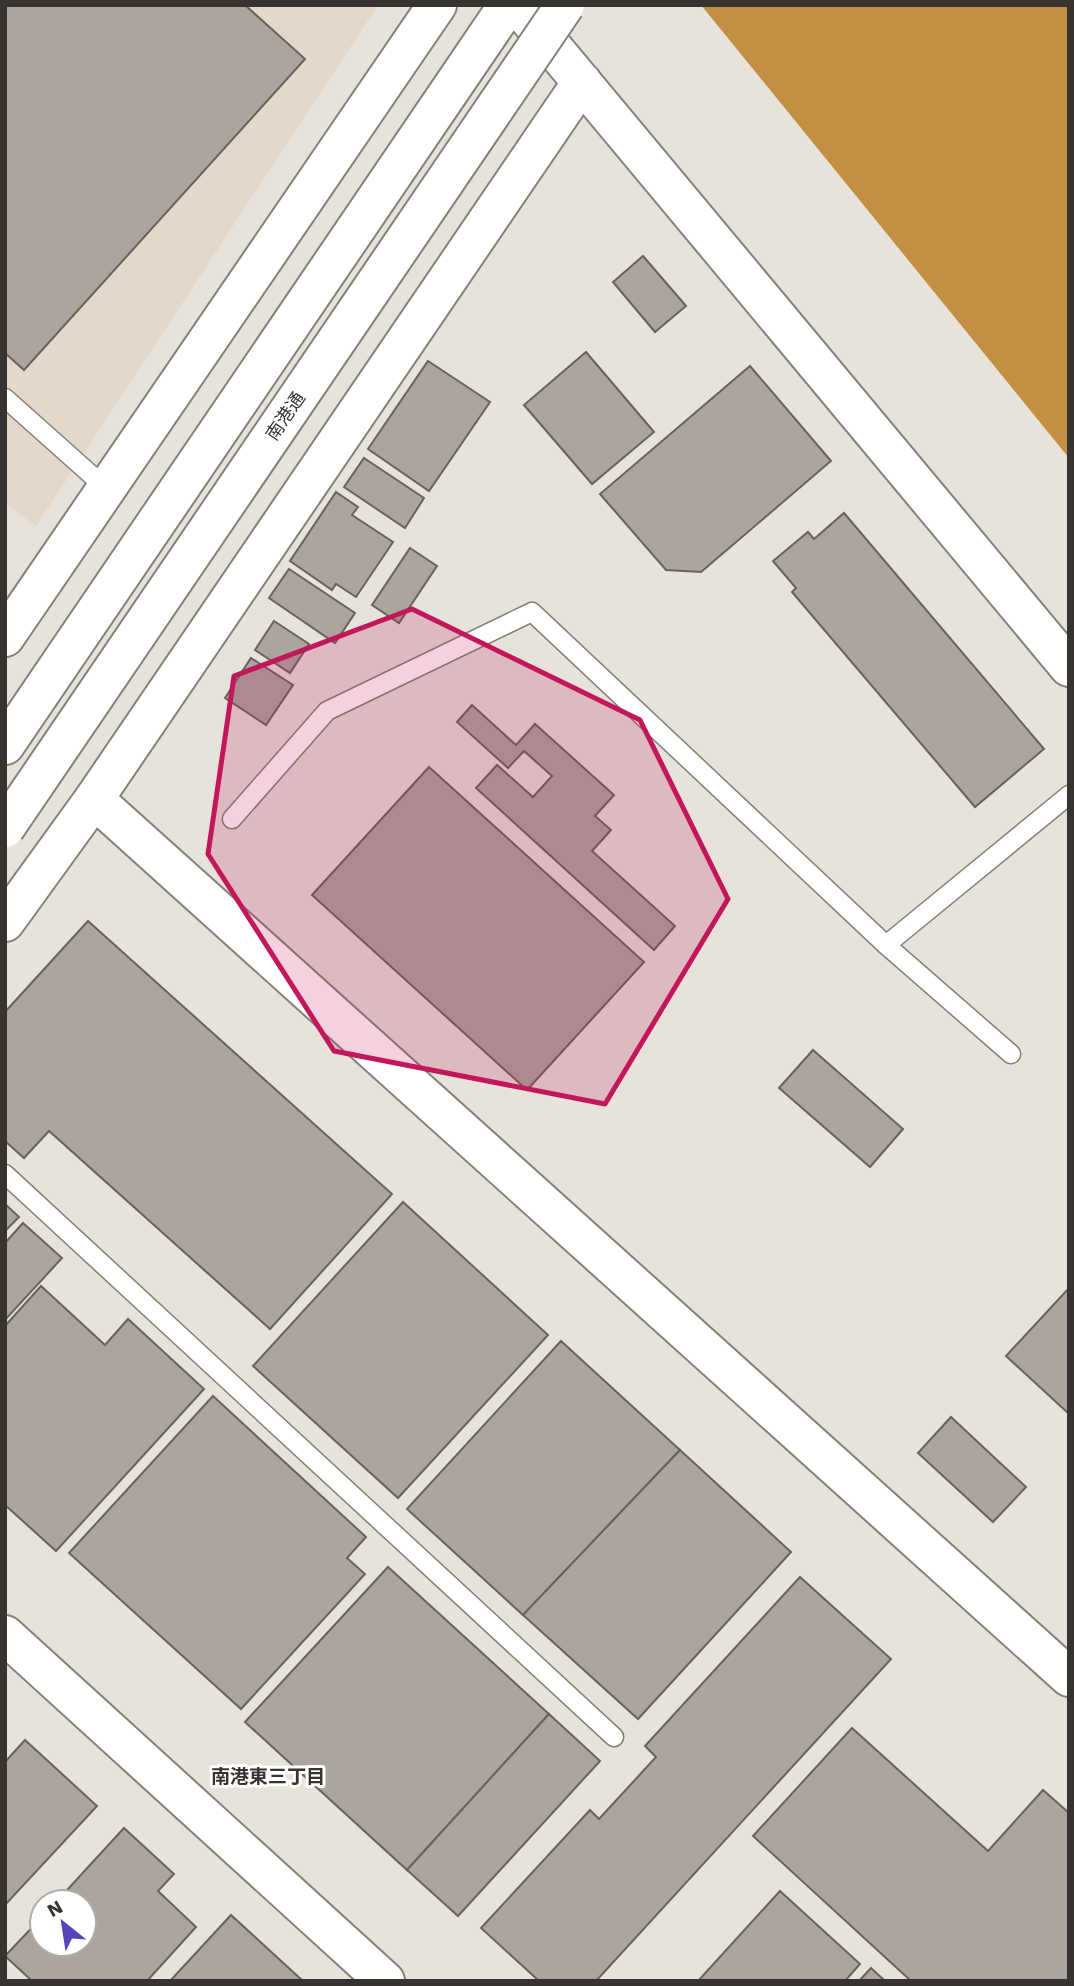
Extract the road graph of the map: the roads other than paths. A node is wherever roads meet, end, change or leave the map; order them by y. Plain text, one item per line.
1 (437, 5) edge
2 (508, 5) edge
3 (518, 5) edge
4 (565, 5) edge
5 (582, 82) junction
6 (5, 398) edge
7 (106, 488) junction
8 (5, 637) edge
9 (1069, 667) edge
10 (5, 745) edge
11 (1069, 795) edge
12 (94, 799) junction
13 (232, 819) dead end
14 (5, 828) edge
15 (5, 922) edge
16 (886, 945) junction
17 (1011, 1054) dead end
18 (5, 1174) edge
19 (5, 1635) edge
20 (1069, 1677) edge
21 (614, 1737) dead end
22 (385, 1981) edge

1 - 7 street
2 - 10 street
3 - 5 street
4 - 14 street, 南港通, bridge
5 - 9 street
5 - 12 street
6 - 7 lane
7 - 8 street
11 - 16 lane
12 - 15 street
12 - 20 street
13 - 16 lane
16 - 17 lane
18 - 21 lane
19 - 22 street

